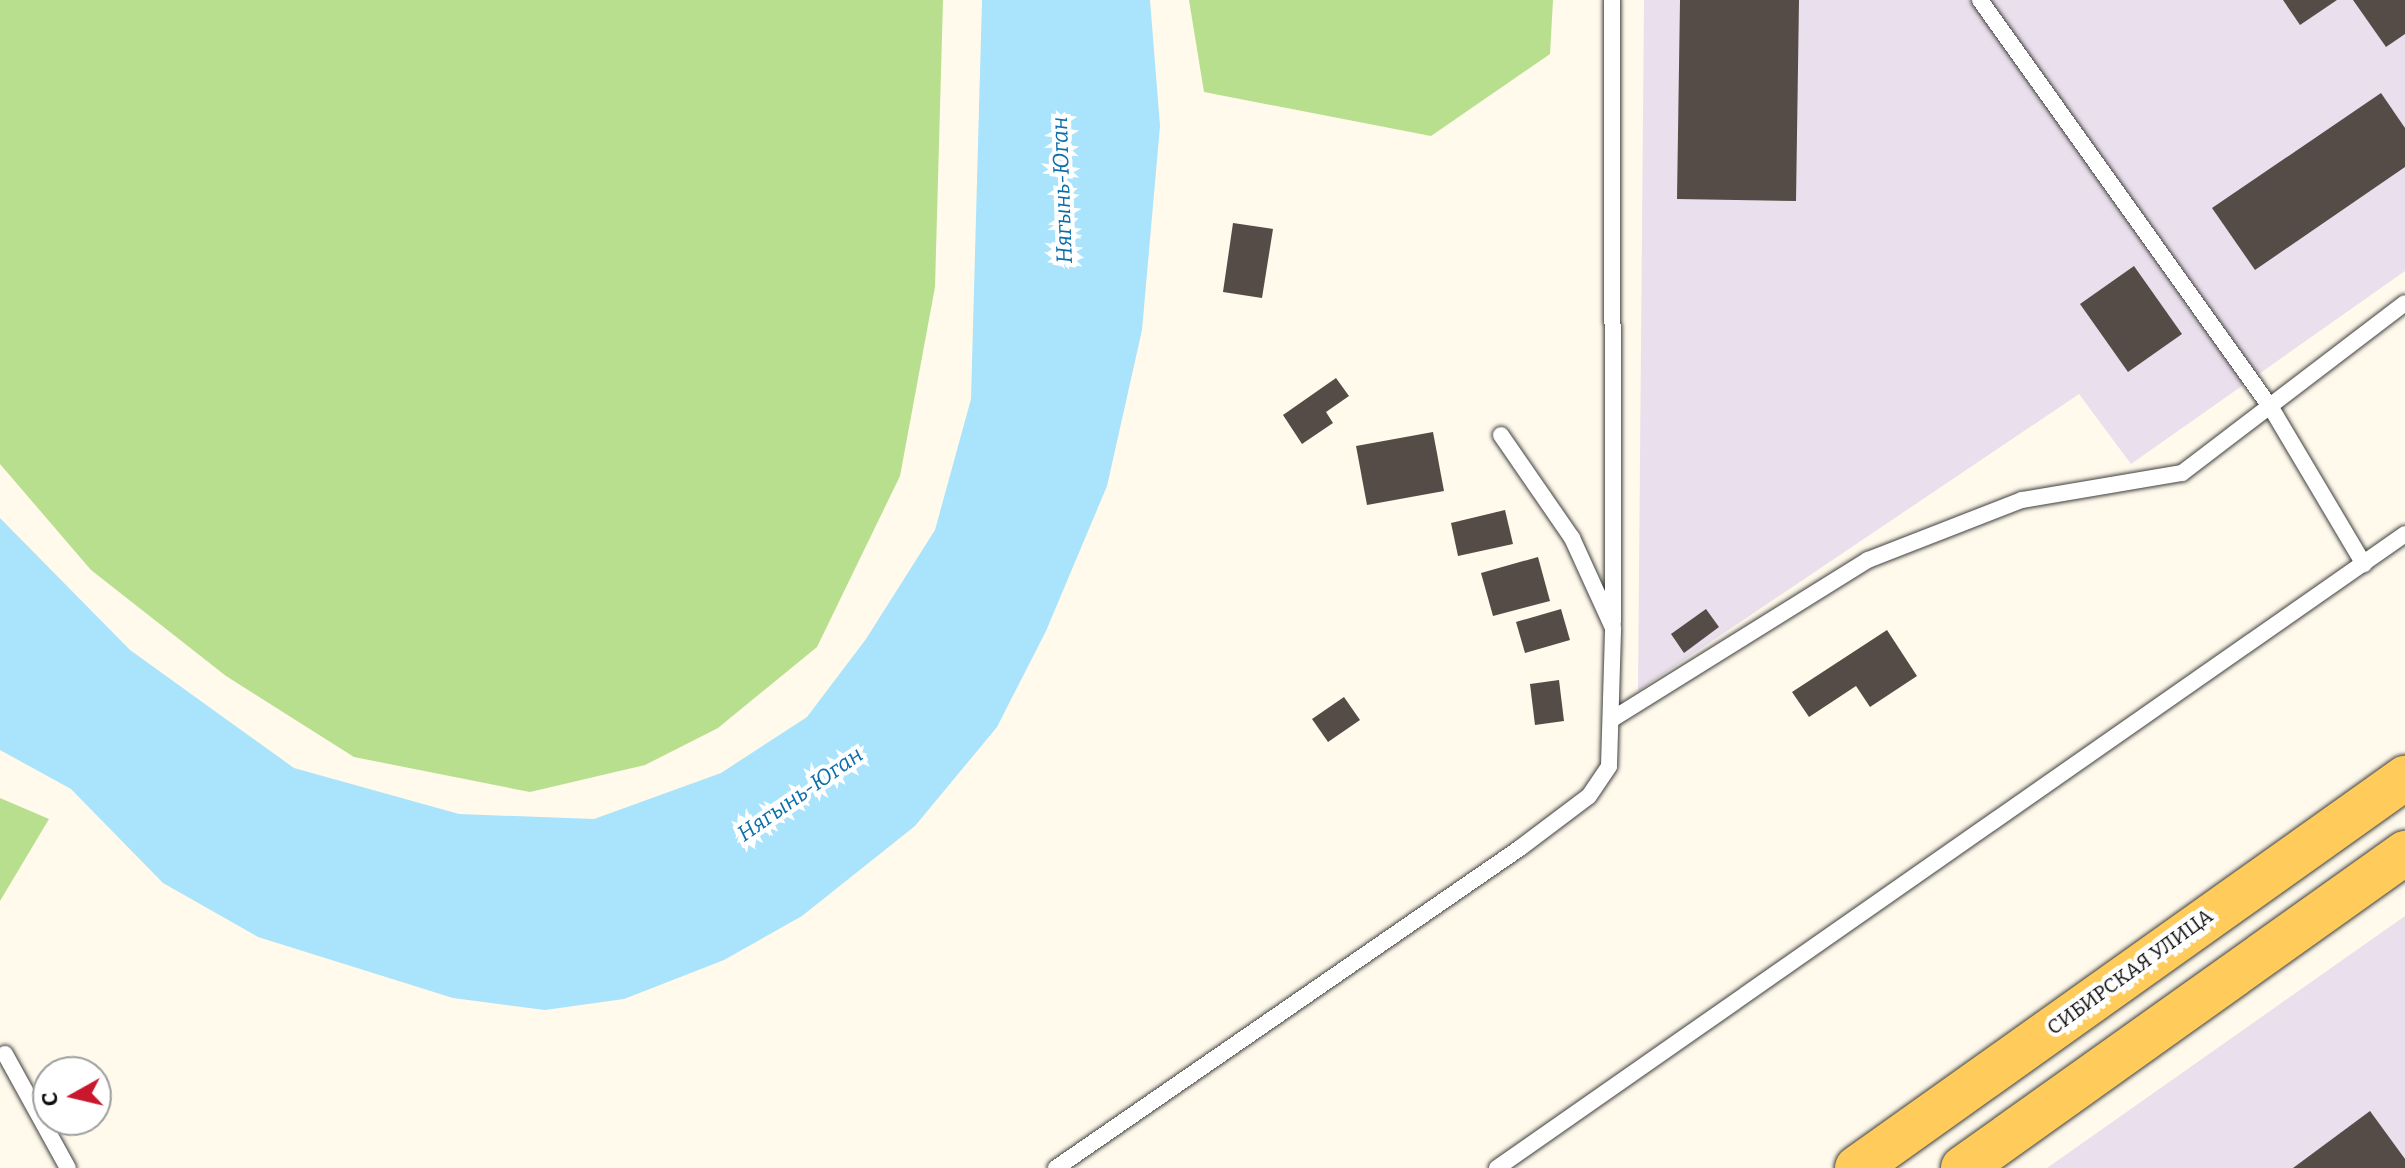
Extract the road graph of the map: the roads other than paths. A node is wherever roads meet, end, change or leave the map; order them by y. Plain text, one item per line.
1 (1612, 0) edge
2 (1980, 0) edge
3 (2405, 303) edge
4 (2270, 406) junction
5 (1501, 435) dead end
6 (2405, 534) edge
7 (2364, 564) junction
8 (1613, 628) junction
9 (1614, 718) junction
10 (2405, 778) edge
11 (2405, 853) edge
12 (2196, 924) junction
13 (2231, 978) junction
14 (5, 1054) dead end
15 (68, 1168) edge
16 (1056, 1168) edge
17 (1497, 1168) edge
18 (1857, 1168) edge
19 (1963, 1168) edge

1 - 8 lane
2 - 4 lane
3 - 4 lane
4 - 7 lane
4 - 9 lane
5 - 8 lane
6 - 7 lane
7 - 17 lane
8 - 9 lane
9 - 16 lane
10 - 12 main road, СИБИРСКАЯ УЛИЦА
11 - 13 main road
12 - 13 main road
12 - 18 main road, СИБИРСКАЯ УЛИЦА
13 - 19 main road
14 - 15 lane

